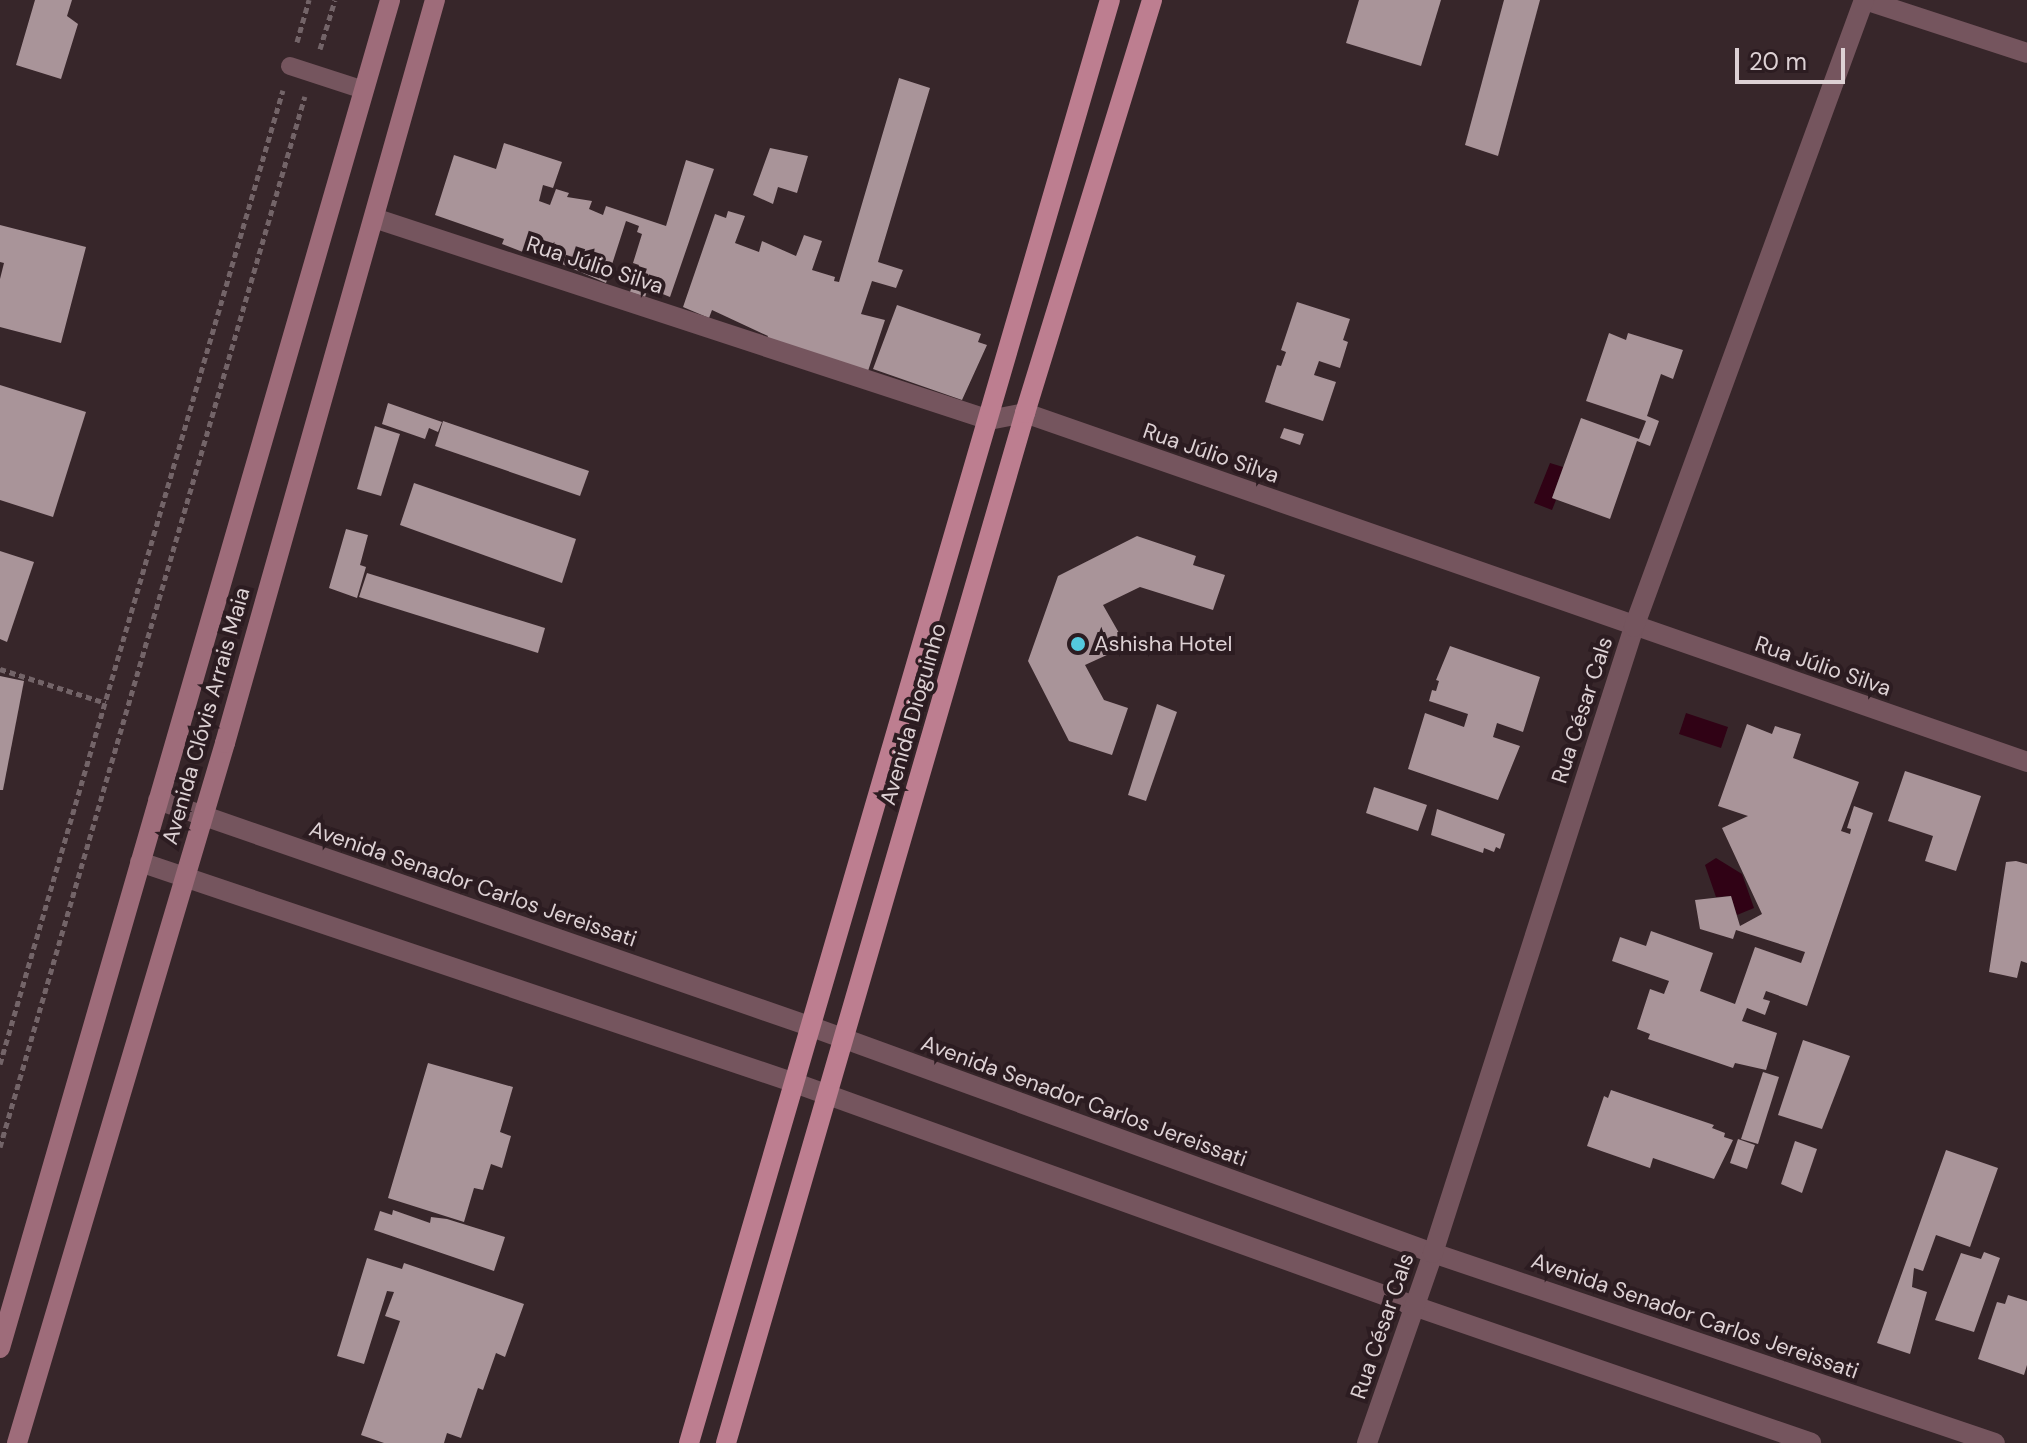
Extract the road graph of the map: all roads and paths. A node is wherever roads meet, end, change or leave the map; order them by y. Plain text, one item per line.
1 (309, 0) edge
2 (335, 0) edge
3 (390, 0) edge
4 (435, 0) edge
5 (1110, 0) edge
6 (1152, 0) edge
7 (1865, 0) edge
8 (2027, 53) edge
9 (290, 66) junction
10 (312, 73) junction
11 (364, 90) junction
12 (374, 218) junction
13 (1025, 413) junction
14 (989, 420) junction
15 (1634, 627) junction
16 (0, 669) edge
17 (106, 703) junction
18 (2027, 762) edge
19 (158, 800) junction
20 (204, 815) junction
21 (140, 862) junction
22 (183, 877) junction
23 (812, 1027) junction
24 (844, 1040) junction
25 (0, 1064) edge
26 (795, 1083) junction
27 (827, 1094) junction
28 (0, 1147) edge
29 (1433, 1253) junction
30 (1414, 1306) junction
31 (0, 1348) edge
32 (17, 1443) edge
33 (689, 1443) edge
34 (726, 1443) edge
35 (1367, 1443) edge
36 (1811, 1443) edge
37 (1995, 1443) edge

1 - 9 path
2 - 10 path
3 - 11 main road, Avenida Clóvis Arrais Maia
4 - 12 main road, Avenida Clóvis Arrais Maia
5 - 14 main road, Avenida Dioguinho
6 - 13 main road, Avenida Dioguinho
7 - 8 street
7 - 15 street, Rua César Cals
9 - 10 lane
9 - 17 path
10 - 11 lane
10 - 28 path
11 - 19 main road, Avenida Clóvis Arrais Maia
12 - 14 street, Rua Júlio Silva
12 - 20 main road, Avenida Clóvis Arrais Maia
13 - 14 street, Rua Júlio Silva
13 - 15 street, Rua Júlio Silva
13 - 24 main road, Avenida Dioguinho
14 - 23 main road, Avenida Dioguinho
15 - 18 street, Rua Júlio Silva
15 - 29 street, Rua César Cals
16 - 17 path
17 - 25 path
19 - 20 street, Avenida Senador Carlos Jereissati
19 - 21 main road, Avenida Clóvis Arrais Maia
20 - 22 main road, Avenida Clóvis Arrais Maia
20 - 23 street, Avenida Senador Carlos Jereissati
21 - 22 street
21 - 31 main road, Avenida Clóvis Arrais Maia
22 - 26 street
22 - 32 main road, Avenida Clóvis Arrais Maia
23 - 24 street, Avenida Senador Carlos Jereissati
23 - 26 main road, Avenida Dioguinho
24 - 27 main road, Avenida Dioguinho
24 - 29 street, Avenida Senador Carlos Jereissati
26 - 27 street
26 - 33 main road, Avenida Dioguinho
27 - 30 street
27 - 34 main road, Avenida Dioguinho
29 - 30 street, Rua César Cals
29 - 37 street, Avenida Senador Carlos Jereissati
30 - 35 street, Rua César Cals
30 - 36 street

